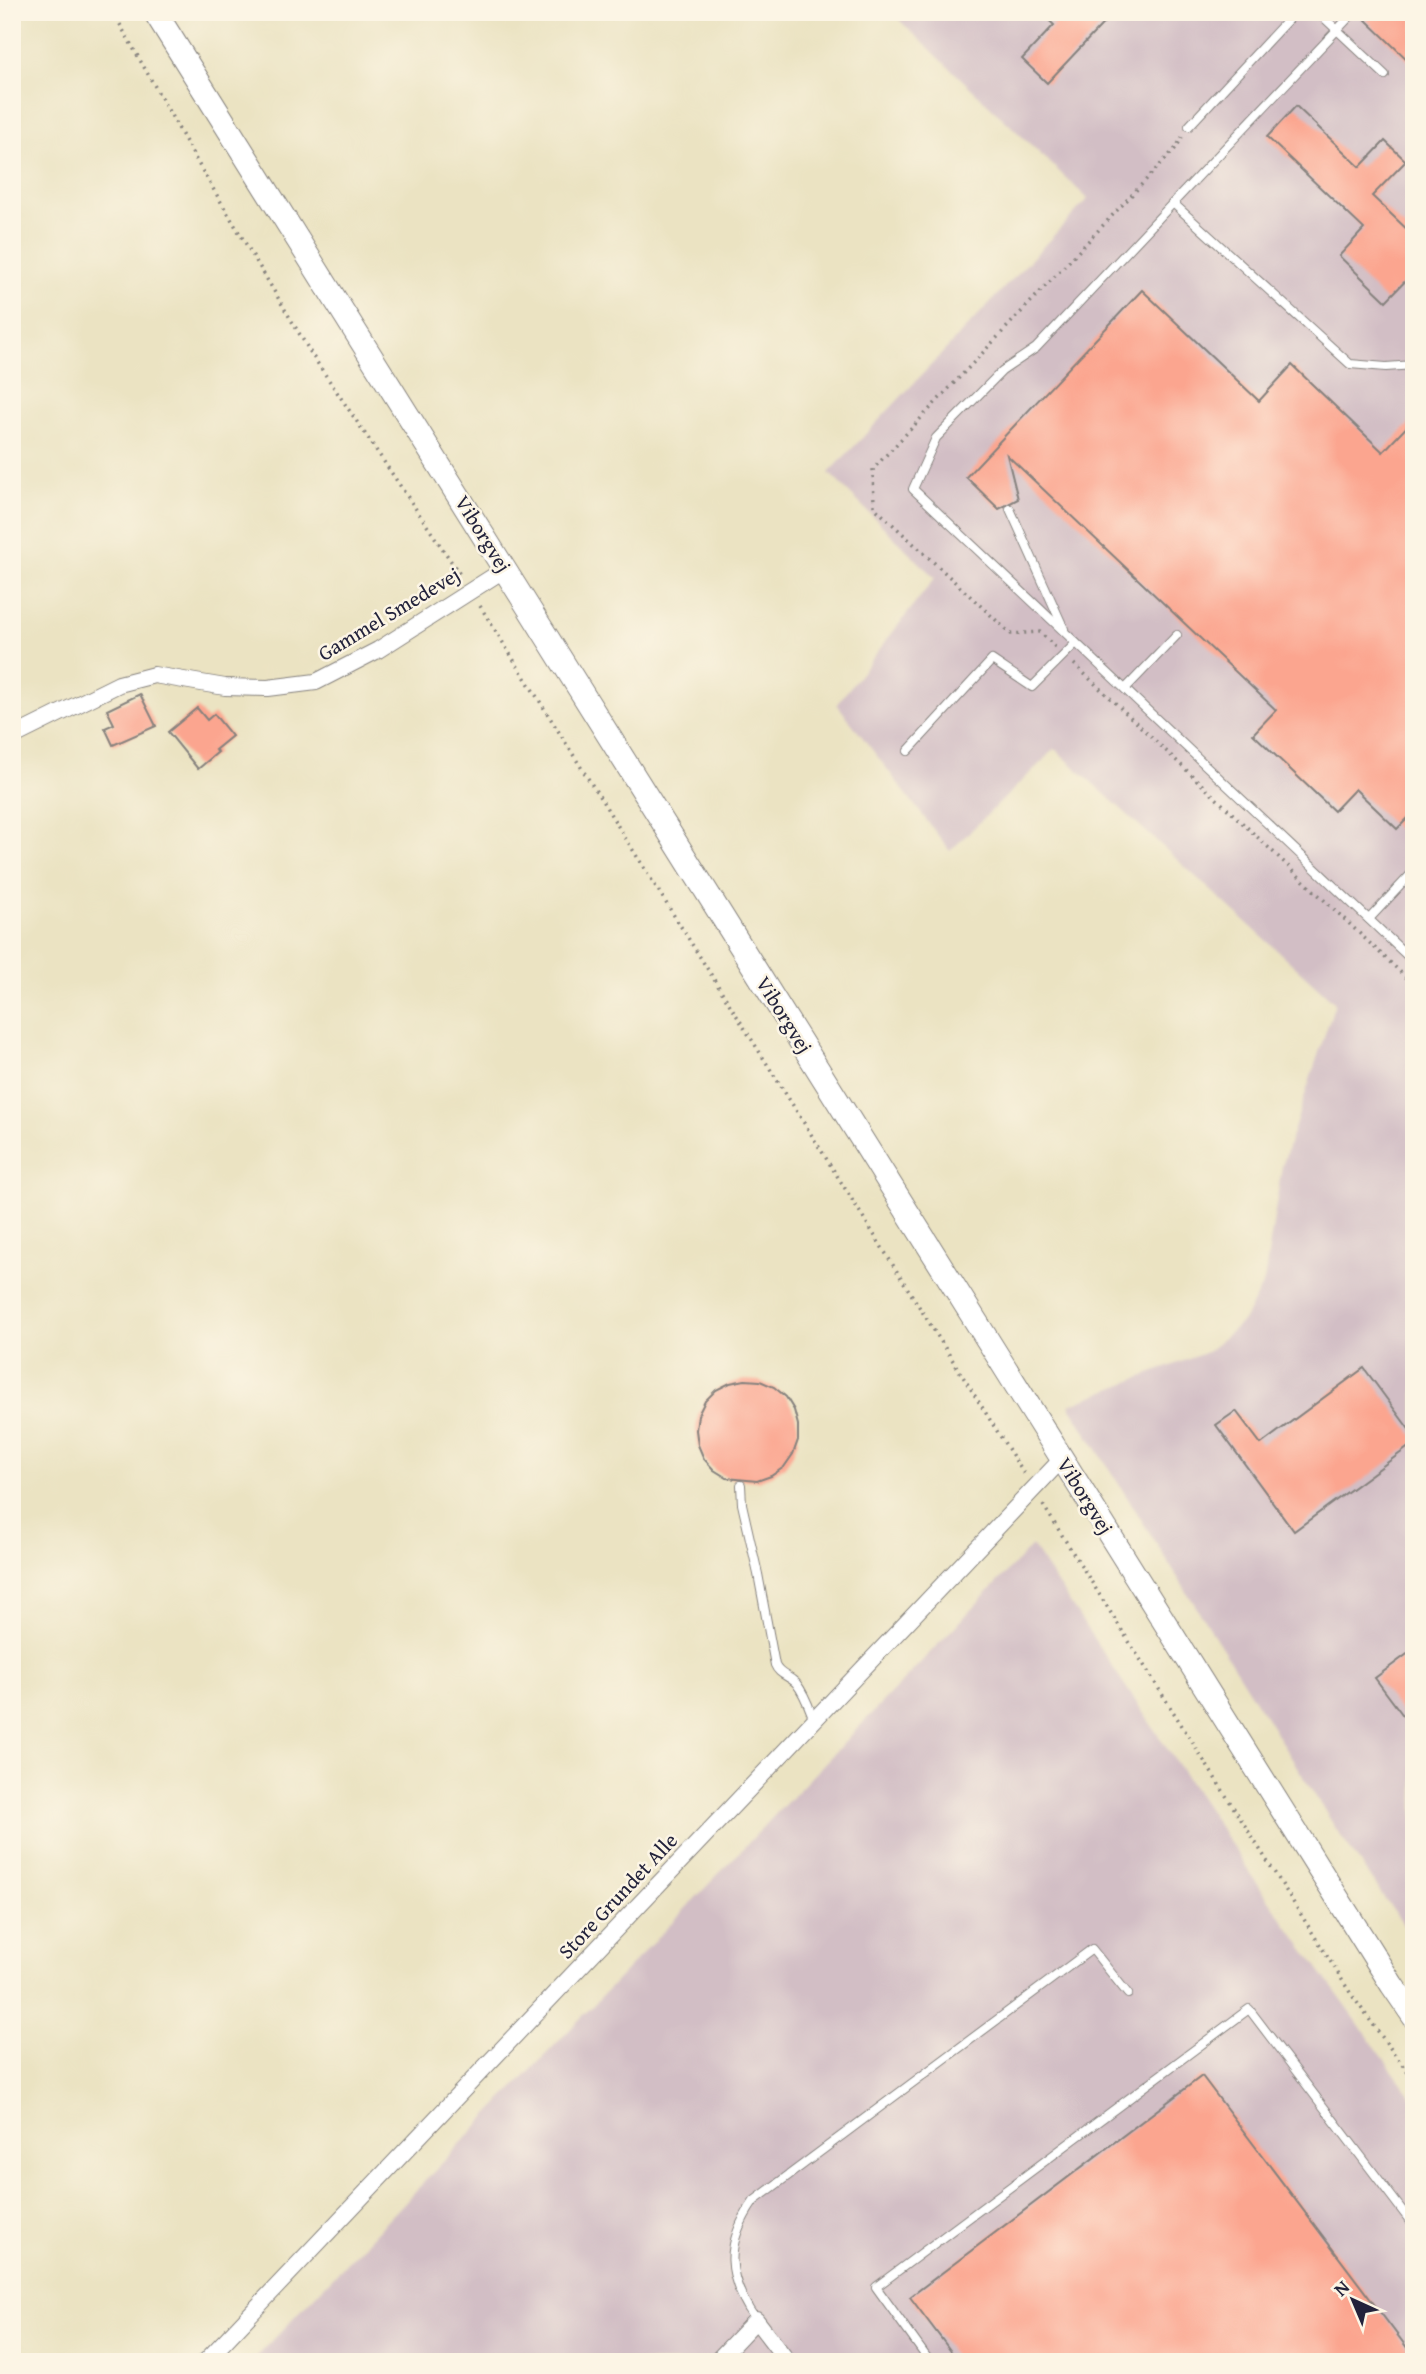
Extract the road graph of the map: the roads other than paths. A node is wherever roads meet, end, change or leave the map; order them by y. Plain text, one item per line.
1 (155, 12) edge
2 (1295, 12) edge
3 (1318, 12) edge
4 (1354, 12) edge
5 (1337, 30) junction
6 (1385, 75) dead end
7 (1189, 126) road end
8 (1173, 203) junction
9 (1414, 312) edge
10 (1414, 365) edge
11 (1010, 509) dead end
12 (505, 569) junction
13 (1067, 635) junction
14 (1177, 635) dead end
15 (1076, 643) junction
16 (1125, 689) junction
17 (12, 737) edge
18 (908, 751) dead end
19 (1414, 871) edge
20 (1369, 919) junction
21 (1414, 962) edge
22 (1062, 1459) junction
23 (741, 1485) dead end
24 (814, 1720) junction
25 (1128, 1994) dead end
26 (1414, 2017) edge
27 (1414, 2226) edge
28 (756, 2319) junction
29 (205, 2362) edge
30 (716, 2362) edge
31 (788, 2362) edge
32 (930, 2362) edge

1 - 12 street, Viborgvej
2 - 7 lane
3 - 5 lane
4 - 5 lane
5 - 6 lane
5 - 8 lane
8 - 10 lane
8 - 13 lane
9 - 10 lane
11 - 13 lane
12 - 17 street, Gammel Smedevej
12 - 22 street, Viborgvej
13 - 15 lane
14 - 16 lane
15 - 16 lane
15 - 18 lane
16 - 20 lane
19 - 20 lane
20 - 21 lane
22 - 24 street, Store Grundet Alle
22 - 26 street, Viborgvej
23 - 24 lane
24 - 29 street, Store Grundet Alle
25 - 28 lane
27 - 32 lane
28 - 30 street
28 - 31 street

